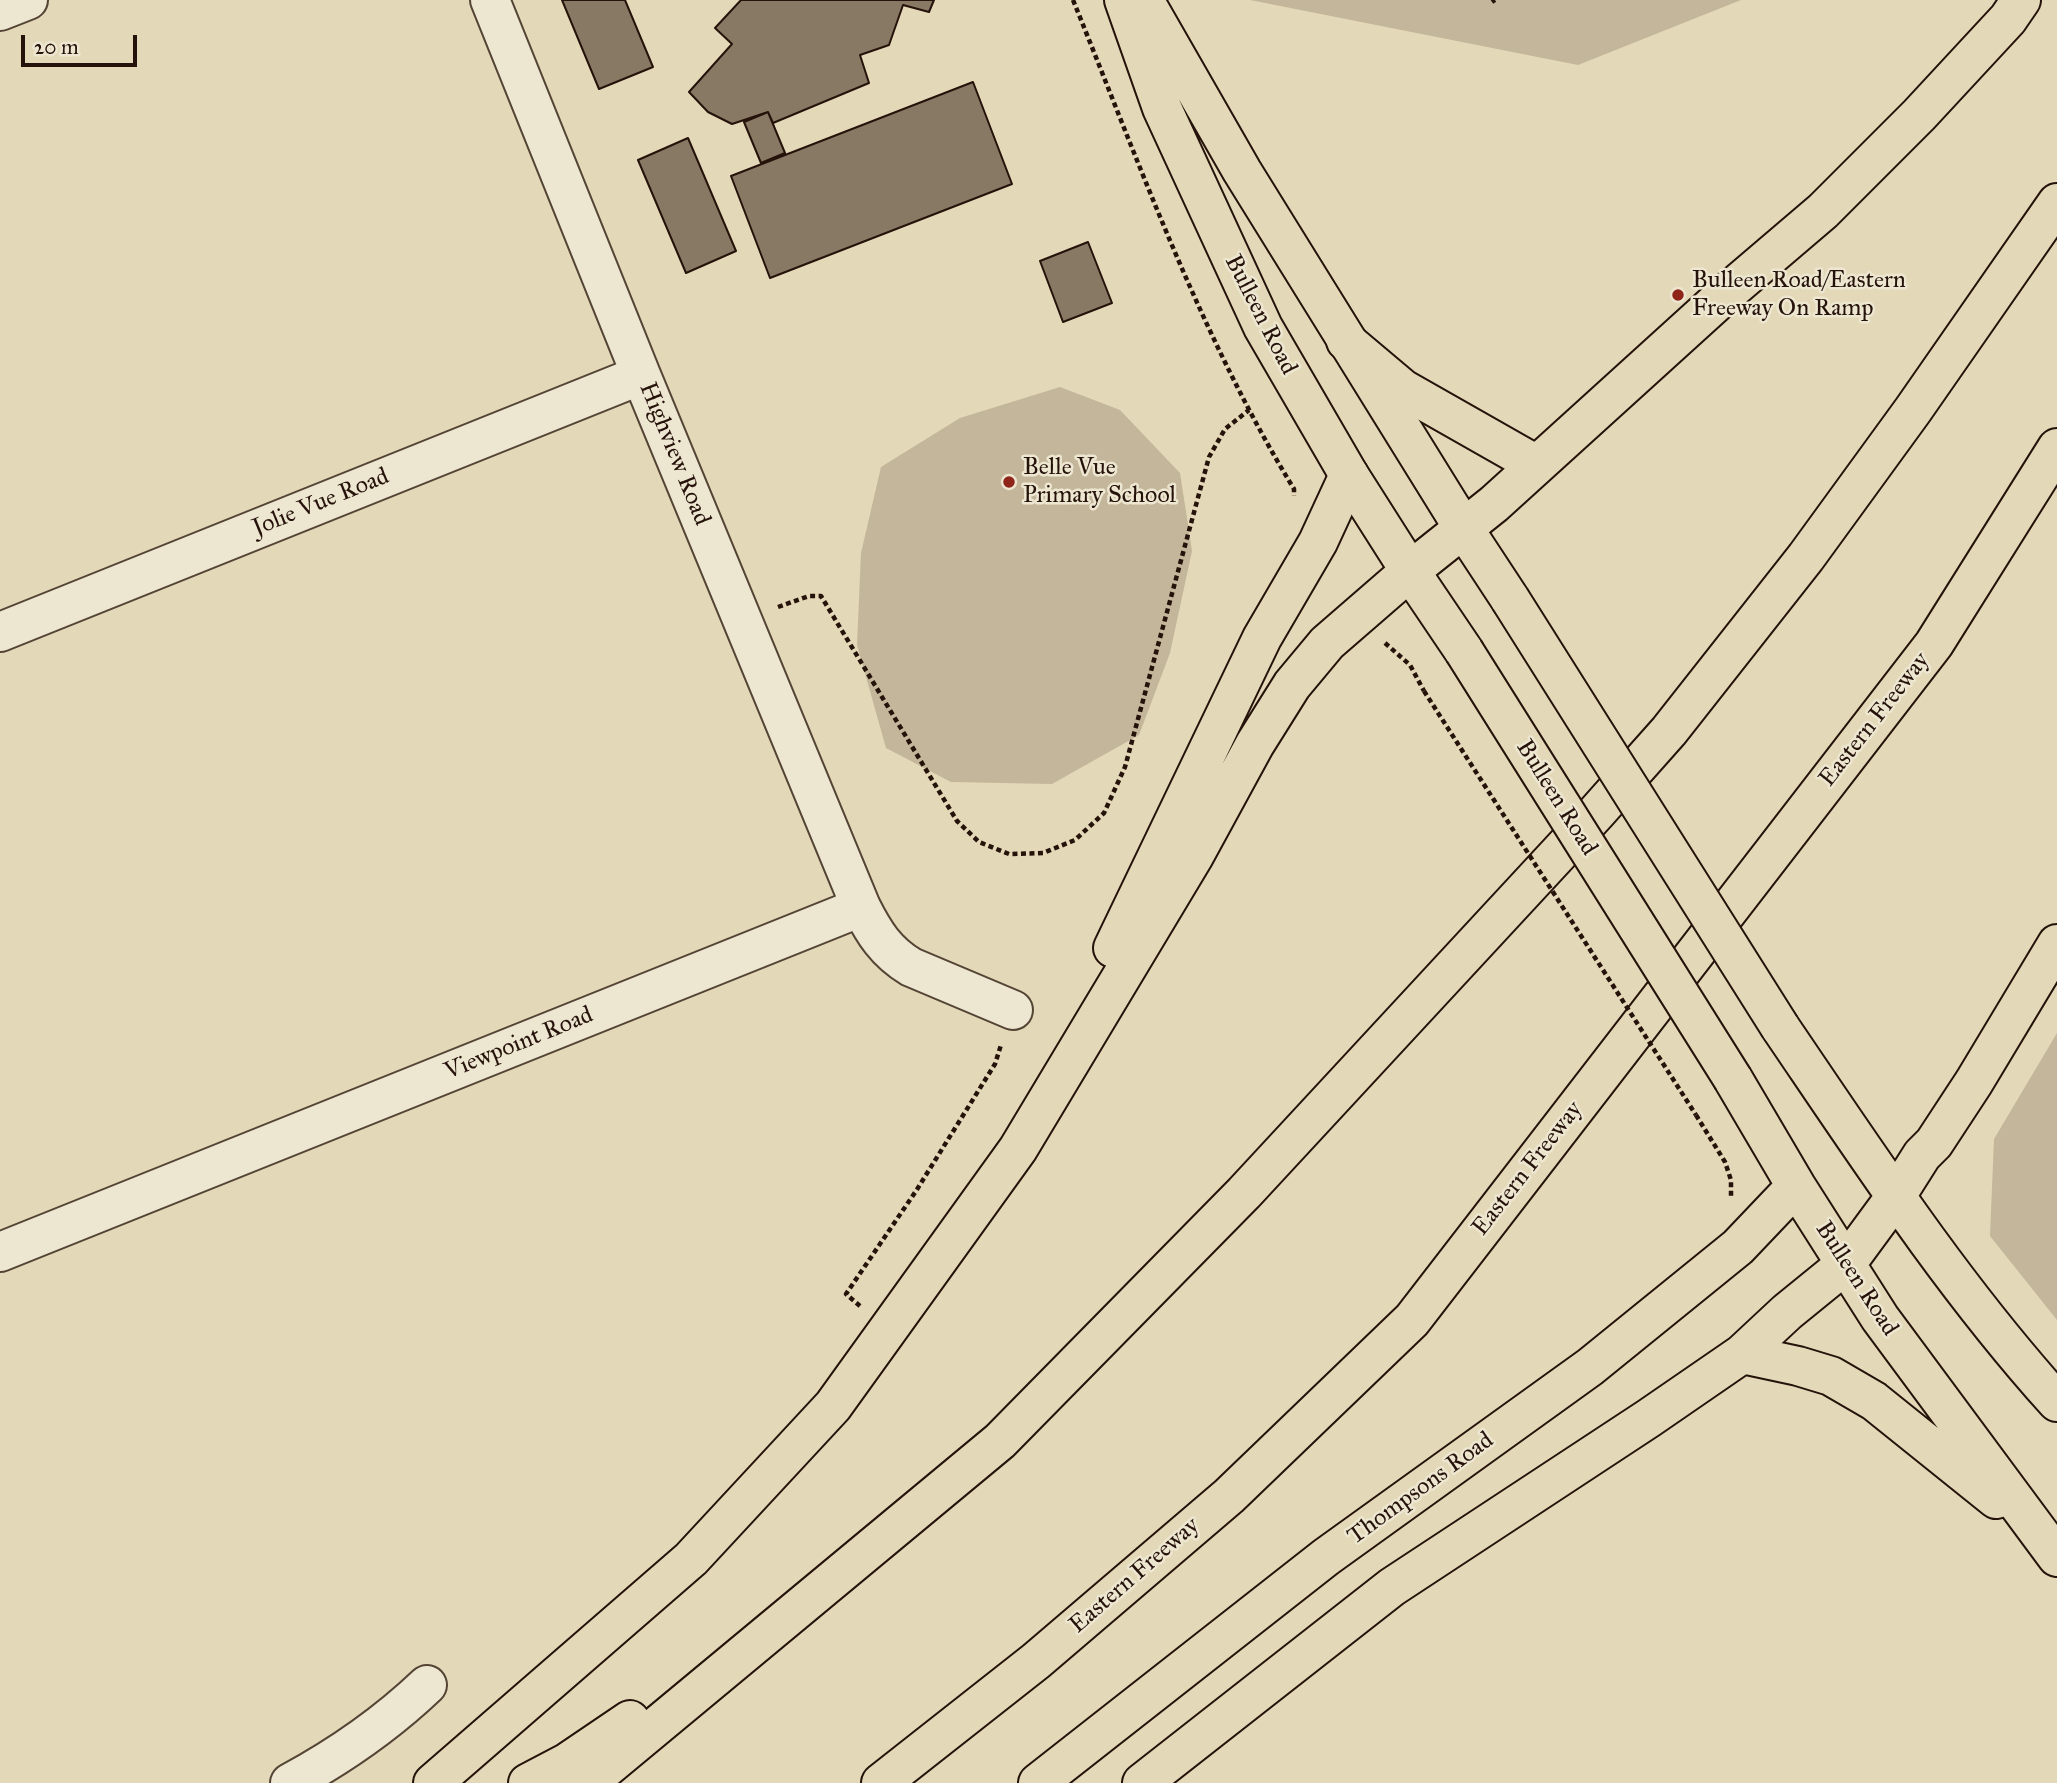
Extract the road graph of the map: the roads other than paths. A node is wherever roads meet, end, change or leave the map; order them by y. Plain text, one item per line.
1 (28, 0) edge
2 (490, 0) edge
3 (1124, 0) edge
4 (1144, 0) edge
5 (2021, 0) edge
6 (0, 11) edge
7 (2057, 203) edge
8 (1346, 341) junction
9 (641, 375) junction
10 (2057, 448) edge
11 (1535, 464) junction
12 (1349, 475) junction
13 (1464, 529) junction
14 (1410, 571) junction
15 (0, 632) edge
16 (861, 908) junction
17 (2057, 944) edge
18 (1013, 1010) road end
19 (1018, 1149) junction
20 (1796, 1186) junction
21 (1896, 1196) junction
22 (0, 1251) edge
23 (1846, 1264) junction
24 (1741, 1354) junction
25 (2057, 1402) edge
26 (1000, 1441) junction
27 (2046, 1544) edge
28 (427, 1685) dead end
29 (290, 1783) edge
30 (433, 1783) edge
31 (528, 1783) edge
32 (587, 1783) edge
33 (881, 1783) edge
34 (1038, 1783) edge
35 (1142, 1783) edge

1 - 6 street
2 - 9 street, Highview Road
3 - 12 main road, Bulleen Road
4 - 8 main road
5 - 11 main road
7 - 26 main road
8 - 11 main road
8 - 13 main road
9 - 15 street, Jolie Vue Road
9 - 16 street, Highview Road
10 - 33 main road, Eastern Freeway
11 - 13 main road
12 - 14 main road, Bulleen Road
12 - 19 main road
13 - 14 main road
13 - 21 main road, bridge
14 - 19 main road
14 - 20 main road, Bulleen Road, bridge
16 - 18 street
16 - 22 street, Viewpoint Road
17 - 21 main road
19 - 30 main road
20 - 23 main road, Bulleen Road
20 - 34 main road, Thompsons Road
21 - 23 main road
21 - 25 main road
23 - 24 main road
23 - 27 main road, Bulleen Road
24 - 27 main road
24 - 35 main road
26 - 31 main road
26 - 32 main road
28 - 29 street

